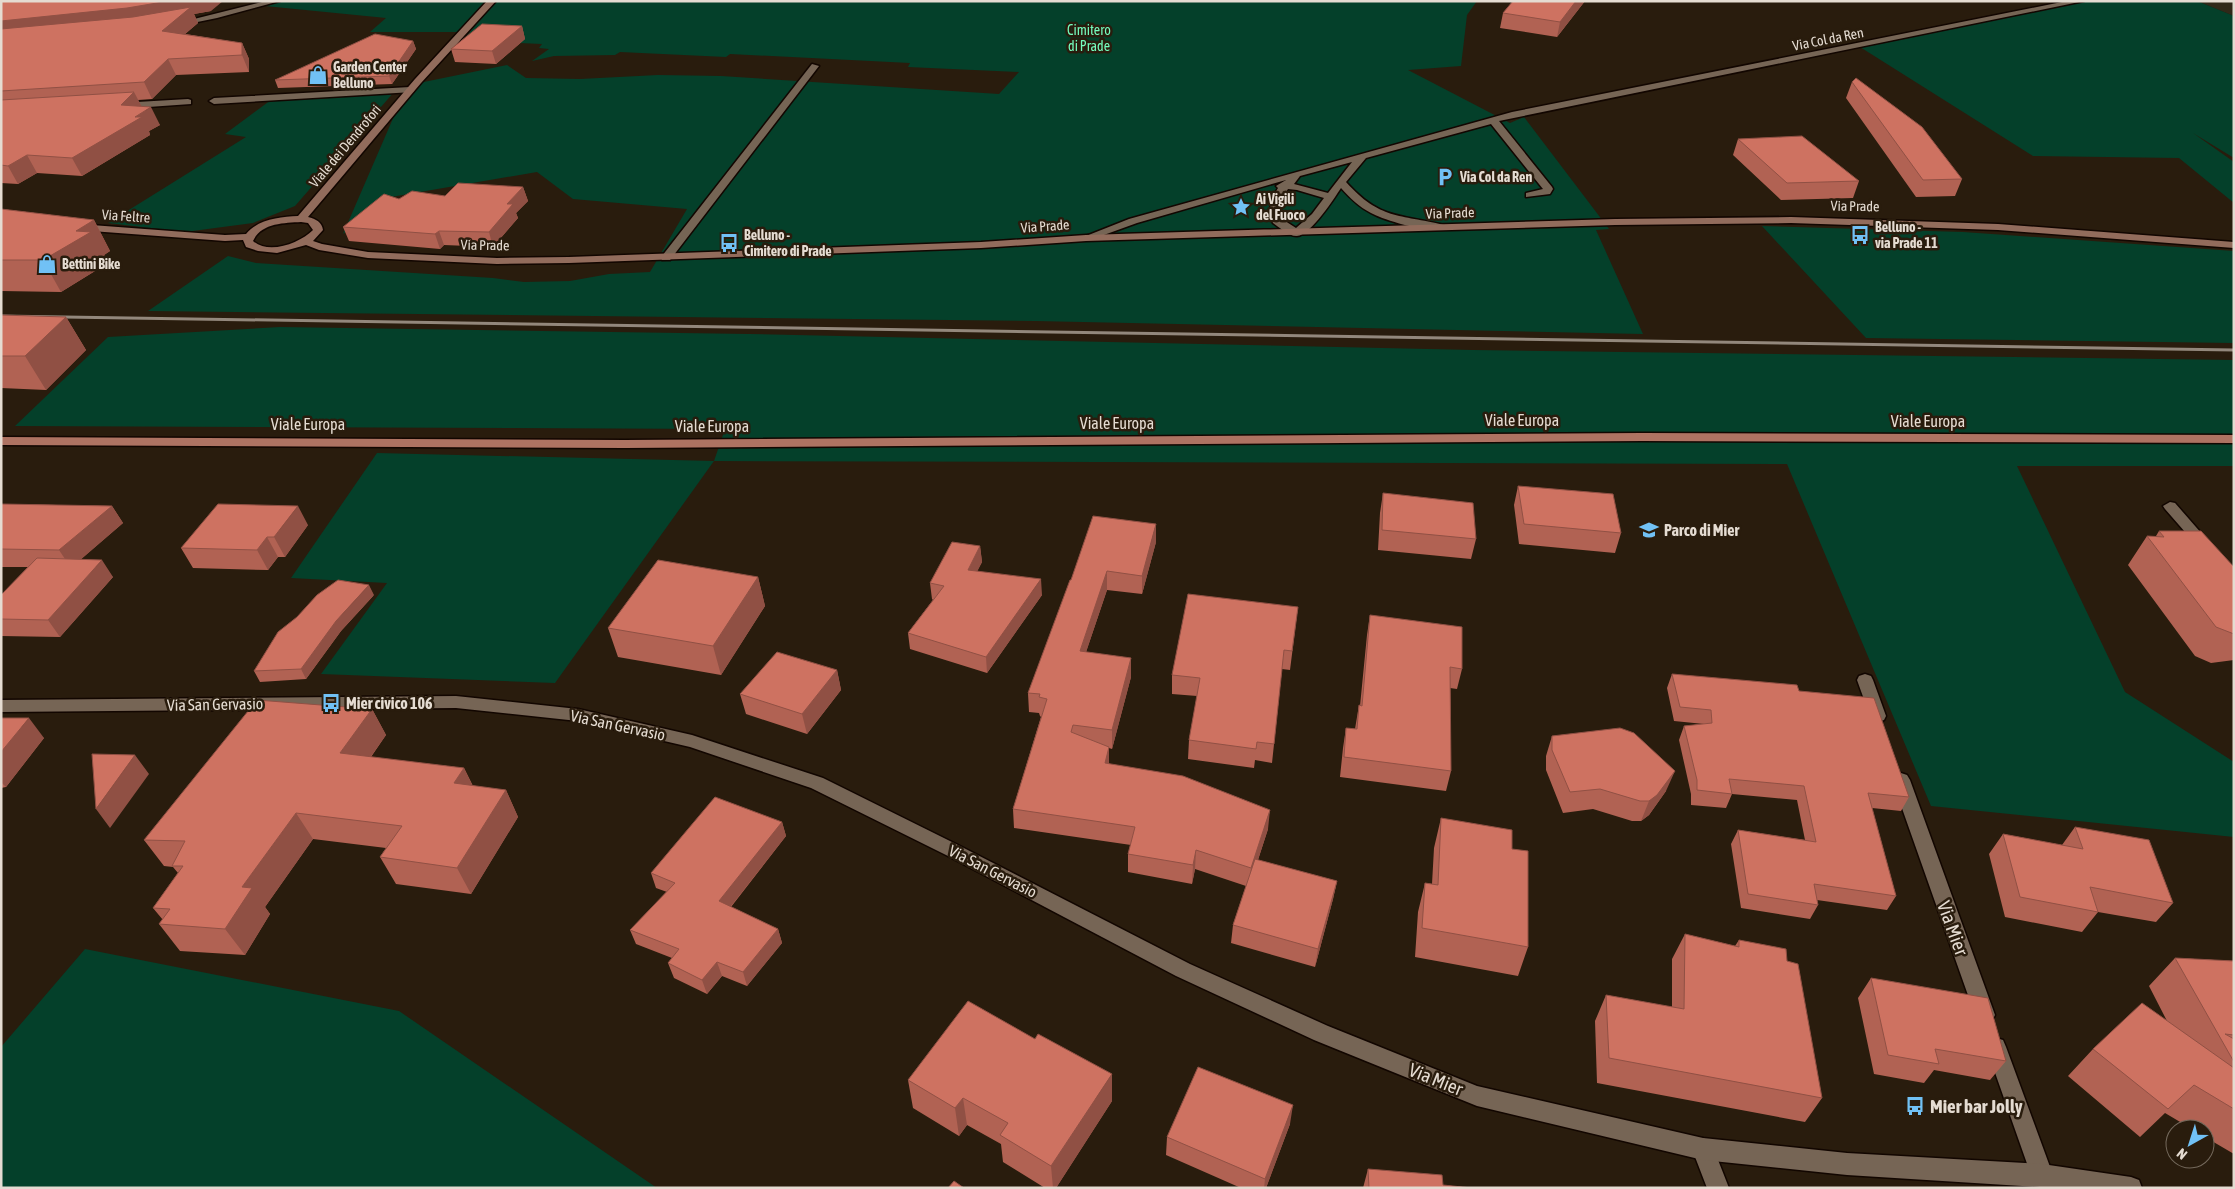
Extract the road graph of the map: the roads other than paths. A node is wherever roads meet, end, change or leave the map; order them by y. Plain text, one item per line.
1 (276, 1) edge
2 (492, 1) edge
3 (2080, 1) edge
4 (171, 24) edge
5 (815, 66) dead end
6 (410, 90) junction
7 (214, 101) dead end
8 (188, 102) dead end
9 (110, 107) edge
10 (1493, 120) junction
11 (1361, 158) junction
12 (1301, 173) junction
13 (1342, 183) junction
14 (1257, 185) junction
15 (1284, 186) junction
16 (1530, 195) dead end
17 (1332, 197) junction
18 (300, 219) junction
19 (67, 227) edge
20 (1444, 228) junction
21 (1297, 234) junction
22 (249, 237) junction
23 (1086, 238) junction
24 (305, 241) junction
25 (2234, 245) edge
26 (666, 258) junction
27 (2234, 439) edge
28 (1, 441) edge
29 (2170, 506) dead end
30 (2215, 556) edge
31 (1865, 680) dead end
32 (1, 706) edge
33 (1885, 736) edge
34 (1895, 764) edge
35 (1182, 970) joint
36 (1702, 1149) junction
37 (2042, 1175) junction
38 (1718, 1188) edge
39 (2131, 1188) edge

1 - 4 street
2 - 6 main road, Viale dei Dendrofori
3 - 10 street, Via Col da Ren
5 - 26 street
6 - 7 street
6 - 18 main road, Viale dei Dendrofori
8 - 9 street
10 - 11 street, Via Col da Ren
10 - 16 street
11 - 12 street, Via Col da Ren
11 - 13 street
12 - 14 street, Via Col da Ren
12 - 15 street, Via Col da Ren
13 - 17 street
13 - 20 street
14 - 15 street, Via Col da Ren
14 - 23 street, Via Col da Ren
15 - 17 street, Via Col da Ren
15 - 21 street
17 - 21 street
18 - 22 main road
18 - 24 main road
19 - 22 main road, Via Feltre
20 - 21 main road, Via Prade
20 - 25 main road, Via Prade
21 - 23 main road, Via Prade
22 - 24 main road
23 - 26 main road, Via Prade
24 - 26 main road, Via Prade
27 - 28 main road, Viale Europa
29 - 30 street
31 - 33 street
32 - 35 street, Via San Gervasio
34 - 37 street, Via Mier
35 - 36 street, Via Mier
36 - 37 street, Via Mier
36 - 38 street
37 - 39 street, Via Mier

